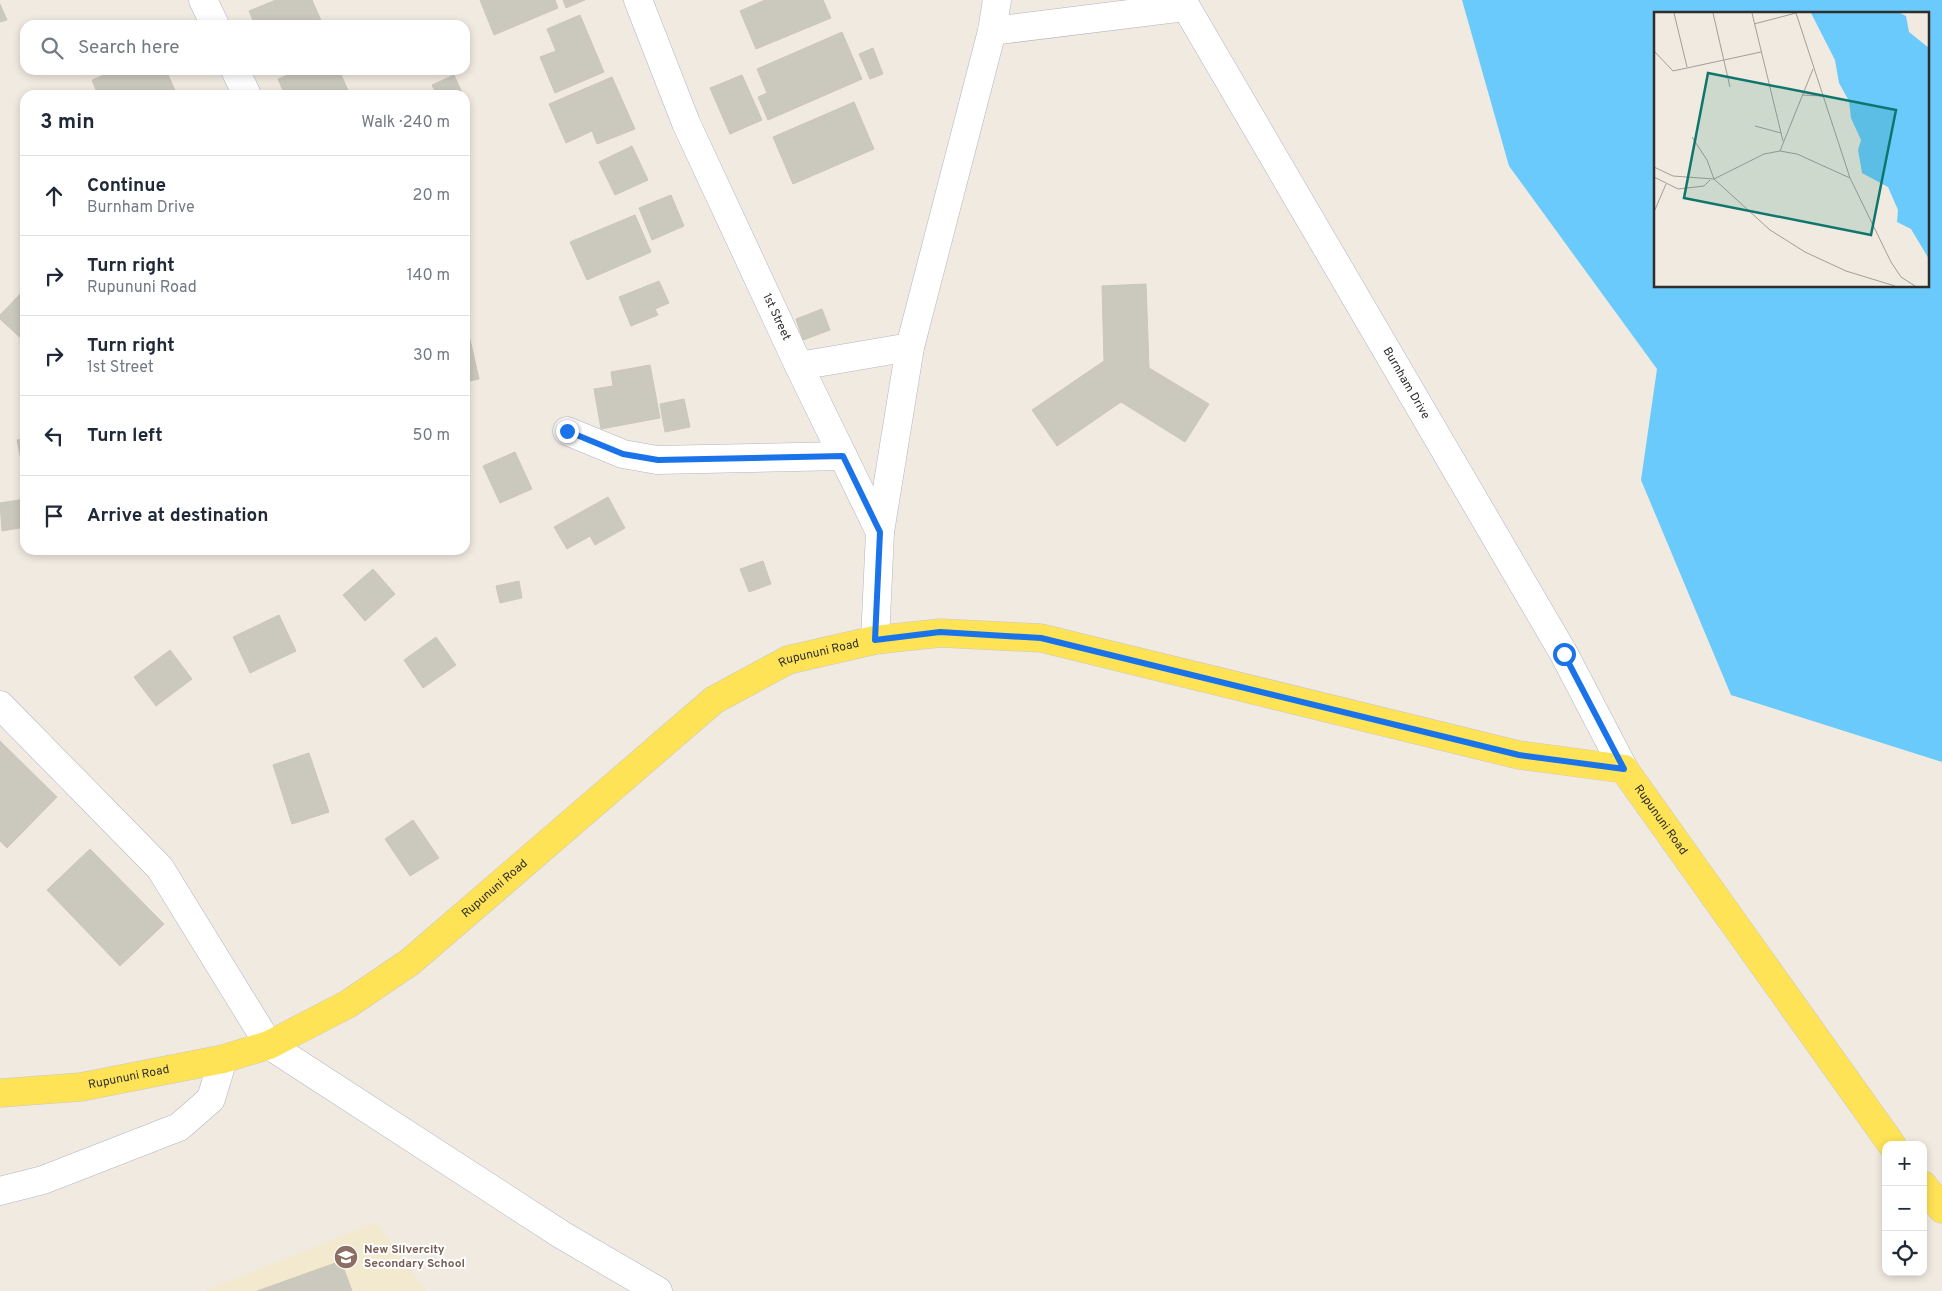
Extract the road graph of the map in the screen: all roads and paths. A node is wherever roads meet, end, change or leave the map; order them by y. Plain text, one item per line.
1 (203, 0) edge
2 (638, 0) edge
3 (997, 0) edge
4 (1184, 3) edge
5 (213, 20) edge
6 (992, 31) junction
7 (237, 75) edge
8 (245, 90) edge
9 (910, 347) junction
10 (799, 366) junction
11 (567, 431) dead end
12 (843, 456) junction
13 (880, 532) junction
14 (875, 640) junction
15 (0, 705) edge
16 (1624, 769) junction
17 (269, 1045) junction
18 (223, 1058) junction
19 (0, 1093) edge
20 (1889, 1141) edge
21 (1924, 1186) edge
22 (0, 1191) edge
23 (1942, 1209) edge
24 (658, 1291) edge

1 - 5 street
2 - 10 street, 1st Street
3 - 6 street
4 - 6 street
4 - 16 street, Burnham Drive
6 - 9 street
7 - 8 street
9 - 10 street
9 - 13 street
10 - 12 street, 1st Street
11 - 12 street
12 - 13 street, 1st Street
13 - 14 street, 1st Street
14 - 16 main road, Rupununi Road
14 - 17 main road, Rupununi Road
15 - 17 street
16 - 20 main road, Rupununi Road
17 - 18 main road, Rupununi Road
17 - 24 street
18 - 19 main road, Rupununi Road
18 - 22 street
21 - 23 main road

